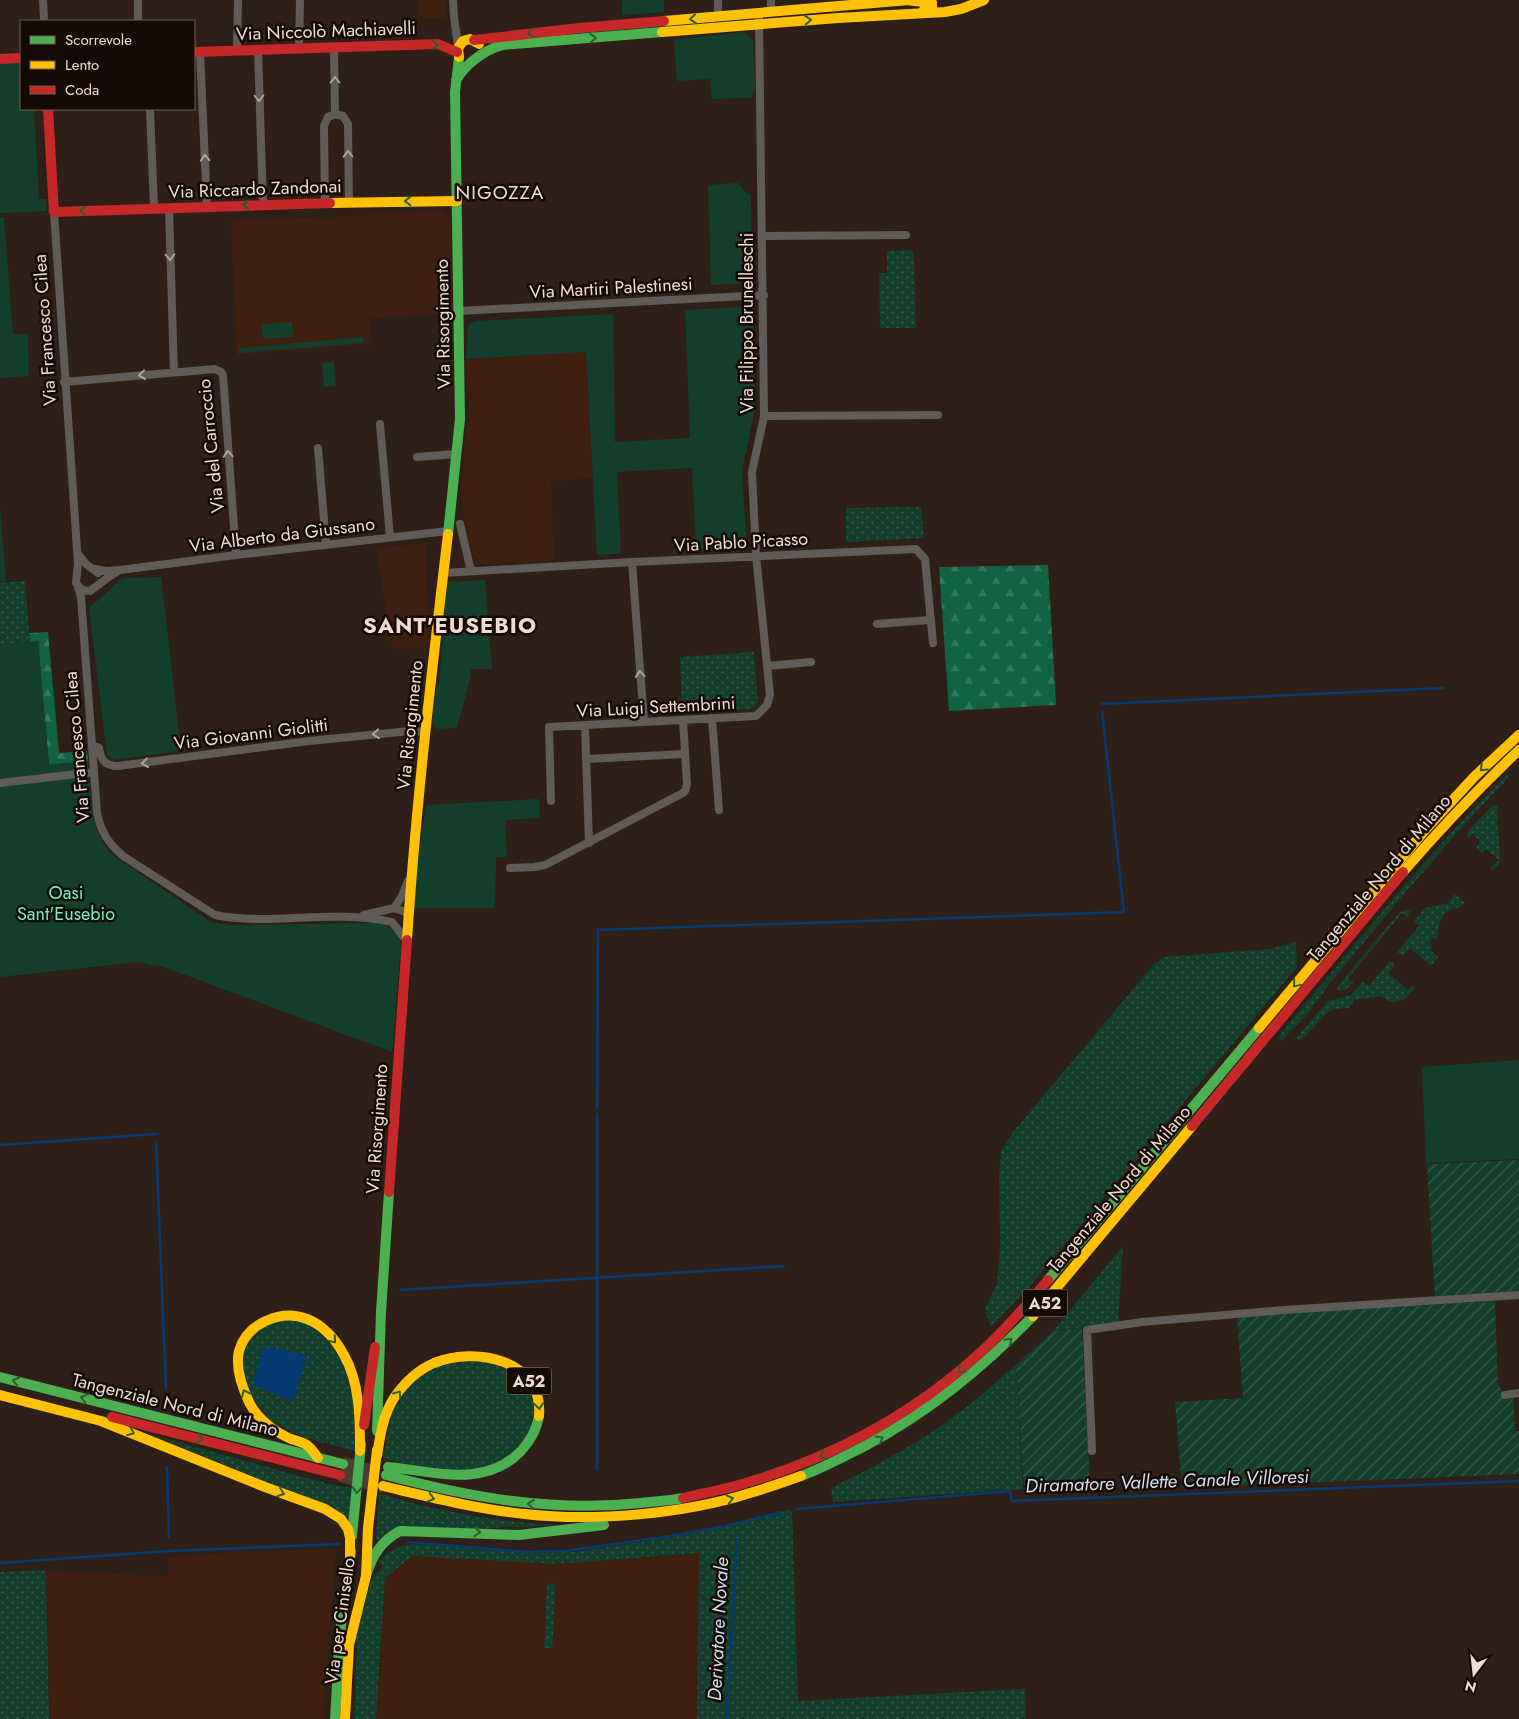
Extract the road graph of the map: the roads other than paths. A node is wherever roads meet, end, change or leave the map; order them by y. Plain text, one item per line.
1 (43, 0) edge
2 (138, 0) edge
3 (238, 0) edge
4 (300, 0) edge
5 (453, 0) edge
6 (718, 0) edge
7 (771, 0) edge
8 (908, 0) edge
9 (984, 0) edge
10 (826, 4) edge
11 (805, 9) junction
12 (770, 12) junction
13 (912, 13) junction
14 (718, 17) junction
15 (759, 17) junction
16 (44, 20) edge
17 (138, 20) edge
18 (455, 26) junction
19 (471, 39) junction
20 (334, 46) junction
21 (299, 48) junction
22 (258, 49) junction
23 (237, 50) junction
24 (197, 52) edge
25 (458, 52) junction
26 (20, 58) edge
27 (0, 59) edge
28 (475, 60) junction
29 (456, 81) junction
30 (48, 110) edge
31 (150, 110) edge
32 (335, 114) junction
33 (457, 201) junction
34 (349, 202) junction
35 (325, 203) junction
36 (264, 205) junction
37 (207, 207) junction
38 (154, 208) junction
39 (169, 208) junction
40 (54, 212) junction
41 (906, 235) dead end
42 (763, 236) junction
43 (764, 295) junction
44 (459, 312) junction
45 (174, 372) junction
46 (64, 382) junction
47 (938, 415) dead end
48 (764, 416) junction
49 (380, 424) dead end
50 (318, 448) dead end
51 (456, 454) junction
52 (417, 457) dead end
53 (460, 524) dead end
54 (448, 531) junction
55 (390, 537) junction
56 (326, 544) junction
57 (76, 549) junction
58 (236, 555) junction
59 (756, 556) junction
60 (632, 562) junction
61 (93, 568) junction
62 (120, 570) junction
63 (471, 571) junction
64 (77, 573) junction
65 (443, 573) junction
66 (99, 584) junction
67 (78, 587) junction
68 (90, 592) junction
69 (81, 611) junction
70 (930, 620) junction
71 (877, 624) dead end
72 (933, 643) dead end
73 (811, 662) dead end
74 (768, 666) junction
75 (763, 710) joint
76 (712, 718) junction
77 (683, 720) junction
78 (644, 722) junction
79 (585, 726) junction
80 (425, 732) junction
81 (1519, 736) edge
82 (92, 746) junction
83 (1519, 750) edge
84 (685, 754) junction
85 (587, 759) junction
86 (94, 772) junction
87 (0, 783) edge
88 (551, 801) dead end
89 (719, 810) dead end
90 (588, 843) junction
91 (510, 868) dead end
92 (411, 872) junction
93 (394, 908) junction
94 (408, 915) junction
95 (360, 917) junction
96 (392, 922) junction
97 (406, 940) junction
98 (1519, 1295) edge
99 (381, 1312) junction
100 (0, 1377) edge
101 (0, 1388) edge
102 (1519, 1393) edge
103 (1505, 1394) dead end
104 (0, 1395) edge
105 (360, 1451) junction
106 (1092, 1451) dead end
107 (377, 1456) junction
108 (318, 1458) junction
109 (342, 1464) tunnel mouth
110 (340, 1475) tunnel mouth
111 (383, 1486) tunnel mouth
112 (702, 1506) junction
113 (368, 1528) joint
114 (353, 1529) joint
115 (350, 1557) junction
116 (366, 1576) junction
117 (334, 1719) edge
118 (345, 1719) edge

1 - 16 street
2 - 17 street
3 - 23 street
4 - 21 street
5 - 18 street, Via Risorgimento
6 - 14 street
7 - 12 street
8 - 10 main road
8 - 13 main road
9 - 13 main road
10 - 11 main road
11 - 12 main road
11 - 15 main road
12 - 15 main road
15 -> 13 main road
14 - 15 main road
14 -> 19 main road
28 -> 15 main road
15 - 42 street, Via Filippo Brunelleschi
18 - 19 street
18 - 25 street, Via Risorgimento
19 - 25 main road
19 - 28 main road
20 - 21 main road, Via Niccolò Machiavelli
20 -> 25 main road, Via Niccolò Machiavelli
32 -> 20 street
21 - 22 main road, Via Niccolò Machiavelli
22 - 23 main road, Via Niccolò Machiavelli
22 -> 36 street
23 - 24 main road, Via Niccolò Machiavelli
37 -> 24 street
25 - 28 main road
25 - 29 main road, Via Risorgimento
26 - 27 main road
28 - 29 main road
29 - 33 main road, Via Risorgimento
30 - 40 main road, Via Francesco Cilea
31 - 38 street
34 -> 32 street
32 - 35 street
33 -> 34 main road, Via Riccardo Zandonai
33 - 44 main road, Via Risorgimento
34 - 35 main road, Via Riccardo Zandonai
35 - 36 main road, Via Riccardo Zandonai
36 -> 37 main road, Via Riccardo Zandonai
37 - 39 main road, Via Riccardo Zandonai
38 - 39 main road, Via Riccardo Zandonai
38 -> 40 main road, Via Riccardo Zandonai
39 -> 45 street
40 - 46 street, Via Francesco Cilea
41 - 42 street
42 - 43 street, Via Filippo Brunelleschi
43 - 44 street, Via Martiri Palestinesi
43 - 48 street, Via Filippo Brunelleschi
44 - 51 main road, Via Risorgimento
45 -> 46 street, Via del Carroccio
58 -> 45 street, Via del Carroccio
46 - 57 street, Via Francesco Cilea
47 - 48 street
48 - 59 street, Via Filippo Brunelleschi
49 - 55 street
50 - 56 street
51 - 52 street
51 - 54 main road, Via Risorgimento
53 - 63 street
54 - 55 street, Via Alberto da Giussano
54 - 65 main road, Via Risorgimento
55 - 56 street, Via Alberto da Giussano
56 - 58 street, Via Alberto da Giussano
57 - 61 street
57 - 64 street, Via Francesco Cilea
58 - 62 street, Via Alberto da Giussano
59 - 60 street, Via Pablo Picasso
59 - 70 street, Via Pablo Picasso
59 - 74 street, Via Filippo Brunelleschi
60 - 63 street, Via Pablo Picasso
78 -> 60 street
61 - 62 street, Via Alberto da Giussano
61 - 64 street
61 - 66 street
62 - 66 street, Via Alberto da Giussano
63 - 65 street, Via Pablo Picasso
64 - 67 street
65 - 80 main road, Via Risorgimento
66 - 68 street
67 - 68 street
67 - 69 street, Via Francesco Cilea
68 - 69 street
69 - 82 street, Via Francesco Cilea
70 - 71 street
70 - 72 street, Via Pablo Picasso
73 - 74 street
74 - 75 street, Via Filippo Brunelleschi
75 - 76 street, Via Luigi Settembrini
76 - 77 street, Via Luigi Settembrini
76 - 89 street
77 - 78 street, Via Luigi Settembrini
77 - 84 street
78 - 79 street, Via Luigi Settembrini
79 - 85 street
79 - 88 street, Via Luigi Settembrini
80 -> 82 street, Via Giovanni Giolitti
80 - 92 main road, Via Risorgimento
81 - 107 main road, Tangenziale Nord di Milano / A52
82 - 86 street, Via Francesco Cilea
112 -> 83 main road, Tangenziale Nord di Milano / A52
84 - 85 street
84 - 90 street
85 - 90 street
86 - 87 street
86 - 95 street, Via Francesco Cilea
90 - 91 street
92 - 93 street
92 - 94 main road, Via Risorgimento
93 - 94 street
93 - 95 street, Via Francesco Cilea
94 - 96 street, Via Francesco Cilea
94 - 97 main road, Via Risorgimento
95 - 96 street, Via Francesco Cilea
96 - 97 street
97 - 99 main road, Via Risorgimento
98 - 106 street
99 - 105 main road, Via Risorgimento
99 - 107 main road, Via Risorgimento
108 -> 100 main road, Tangenziale Nord di Milano
101 -> 110 main road, Tangenziale Nord di Milano
102 - 103 street
104 -> 115 main road
108 -> 105 main road
105 -> 114 main road, Via Risorgimento
107 - 113 main road, Via Risorgimento
108 - 109 main road, Tangenziale Nord di Milano
111 -> 112 main road, Tangenziale Nord di Milano / A52
116 -> 112 main road, A52
113 - 116 main road, Via per Cinisello
114 - 115 main road, Via per Cinisello
115 - 117 main road, Via per Cinisello
116 - 118 main road, Via per Cinisello

